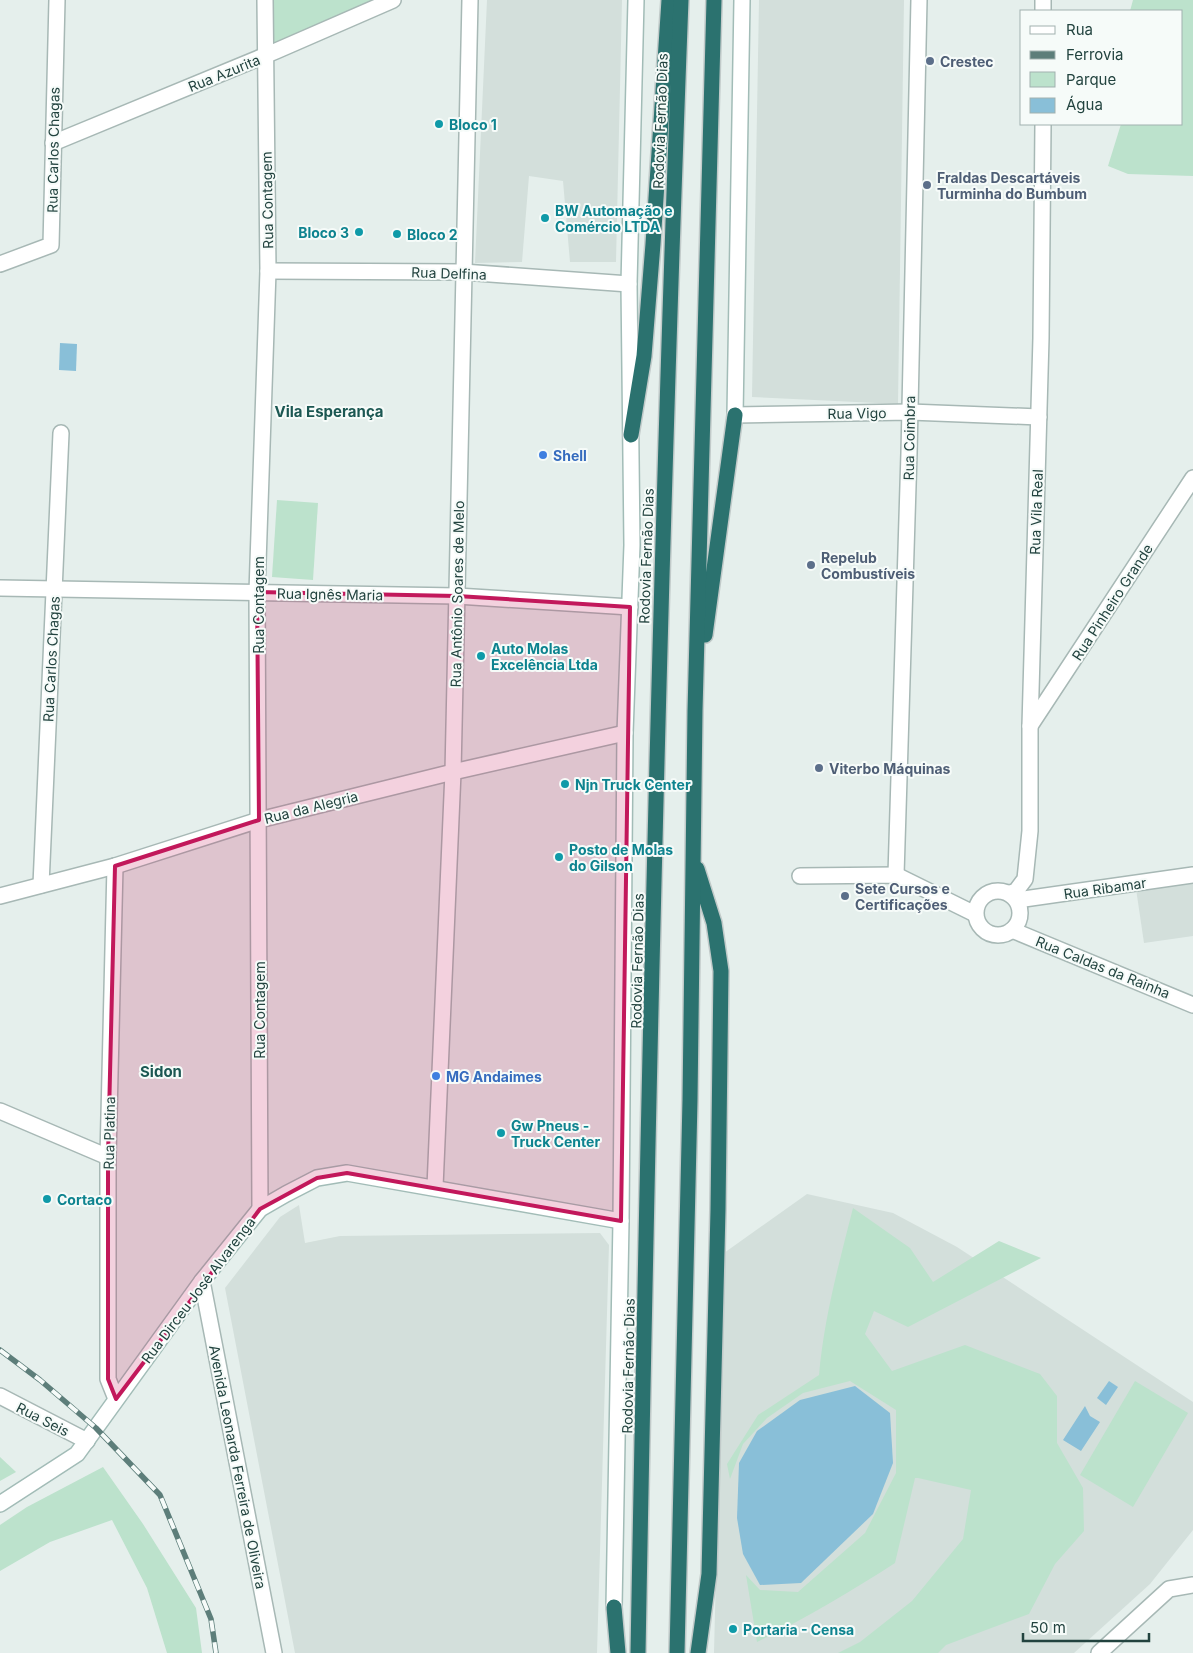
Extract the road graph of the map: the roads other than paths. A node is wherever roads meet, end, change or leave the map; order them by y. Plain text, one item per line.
1 (57, 0) edge
2 (265, 0) edge
3 (393, 0) edge
4 (470, 0) edge
5 (636, 0) edge
6 (670, 0) edge
7 (681, 0) edge
8 (714, 0) edge
9 (742, 0) edge
10 (919, 0) edge
11 (265, 56) junction
12 (1042, 125) edge
13 (53, 143) junction
14 (0, 264) edge
15 (268, 271) junction
16 (463, 272) junction
17 (629, 284) junction
18 (910, 412) junction
19 (735, 415) junction
20 (1039, 416) junction
21 (61, 433) dead end
22 (631, 435) junction
23 (1193, 478) edge
24 (0, 588) edge
25 (54, 590) junction
26 (257, 592) junction
27 (457, 596) junction
28 (630, 607) junction
29 (695, 711) junction
30 (1030, 726) junction
31 (625, 733) junction
32 (452, 772) junction
33 (259, 820) junction
34 (693, 855) junction
35 (115, 866) junction
36 (896, 875) junction
37 (1193, 875) edge
38 (800, 876) dead end
39 (40, 885) junction
40 (0, 896) edge
41 (1014, 897) junction
42 (976, 914) junction
43 (1012, 930) junction
44 (1193, 1005) edge
45 (0, 1111) edge
46 (108, 1157) junction
47 (435, 1187) junction
48 (260, 1210) junction
49 (621, 1221) junction
50 (202, 1281) junction
51 (0, 1396) edge
52 (116, 1399) junction
53 (87, 1440) junction
54 (0, 1504) edge
55 (1193, 1585) edge
56 (614, 1607) joint
57 (274, 1653) edge
58 (618, 1653) edge
59 (638, 1653) edge
60 (678, 1653) edge
61 (698, 1653) edge
62 (1099, 1653) edge

1 - 13 street, Rua Carlos Chagas
2 - 11 street, Rua Contagem
3 - 11 street, Rua Azurita
4 - 16 street, Rua Antônio Soares de Melo
5 - 17 street, Rodovia Fernão Dias
6 - 22 highway
7 - 59 highway, Rodovia Fernão Dias
8 - 29 highway
9 - 19 street
10 - 18 street, Rua Coimbra
11 - 13 street, Rua Azurita
11 - 15 street, Rua Contagem
12 - 20 street, Rua Vila Real
13 - 14 street, Rua Carlos Chagas
15 - 16 street, Rua Delfina
15 - 26 street, Rua Contagem
16 - 17 street, Rua Delfina
16 - 27 street, Rua Antônio Soares de Melo
17 - 22 street, Rodovia Fernão Dias
18 - 19 street, Rua Vigo
18 - 20 street, Rua Vigo
18 - 36 street, Rua Coimbra
19 - 29 highway
20 - 30 street, Rua Vila Real
21 - 25 street, Rua Carlos Chagas
22 - 28 street, Rodovia Fernão Dias
23 - 30 street, Rua Pinheiro Grande
24 - 25 street, Rua Ignês Maria
25 - 26 street, Rua Ignês Maria
25 - 39 street, Rua Carlos Chagas
26 - 27 street, Rua Ignês Maria
26 - 33 street, Rua Contagem
27 - 28 street, Rua Ignês Maria
27 - 32 street, Rua Antônio Soares de Melo
28 - 31 street, Rodovia Fernão Dias
29 - 34 highway
30 - 41 street, Rua Vila Real
31 - 32 street, Rua da Alegria
31 - 49 street, Rodovia Fernão Dias
32 - 33 street, Rua da Alegria
32 - 47 street, Rua Antônio Soares de Melo
33 - 35 street, Rua da Alegria
33 - 48 street, Rua Contagem
34 - 60 highway
34 - 61 highway
35 - 39 street, Rua da Alegria
35 - 46 street, Rua Platina
36 - 38 street
36 - 42 street
37 - 41 street, Rua Ribamar
39 - 40 street, Rua da Alegria
41 - 42 street
41 - 43 street
42 - 43 street
43 - 44 street, Rua Caldas da Rainha
45 - 46 street
46 - 52 street, Rua Platina
47 - 48 street, Rua Dirceu José Alvarenga
47 - 49 street, Rua Dirceu José Alvarenga
48 - 50 street, Rua Dirceu José Alvarenga
49 - 56 street, Rodovia Fernão Dias
50 - 52 street, Rua Dirceu José Alvarenga
50 - 57 street, Avenida Leonarda Ferreira de Oliveira
51 - 53 street, Rua Seis
52 - 53 street, Rua Dirceu José Alvarenga
53 - 54 street, Rua Dirceu José Alvarenga
55 - 62 street
56 - 58 highway

